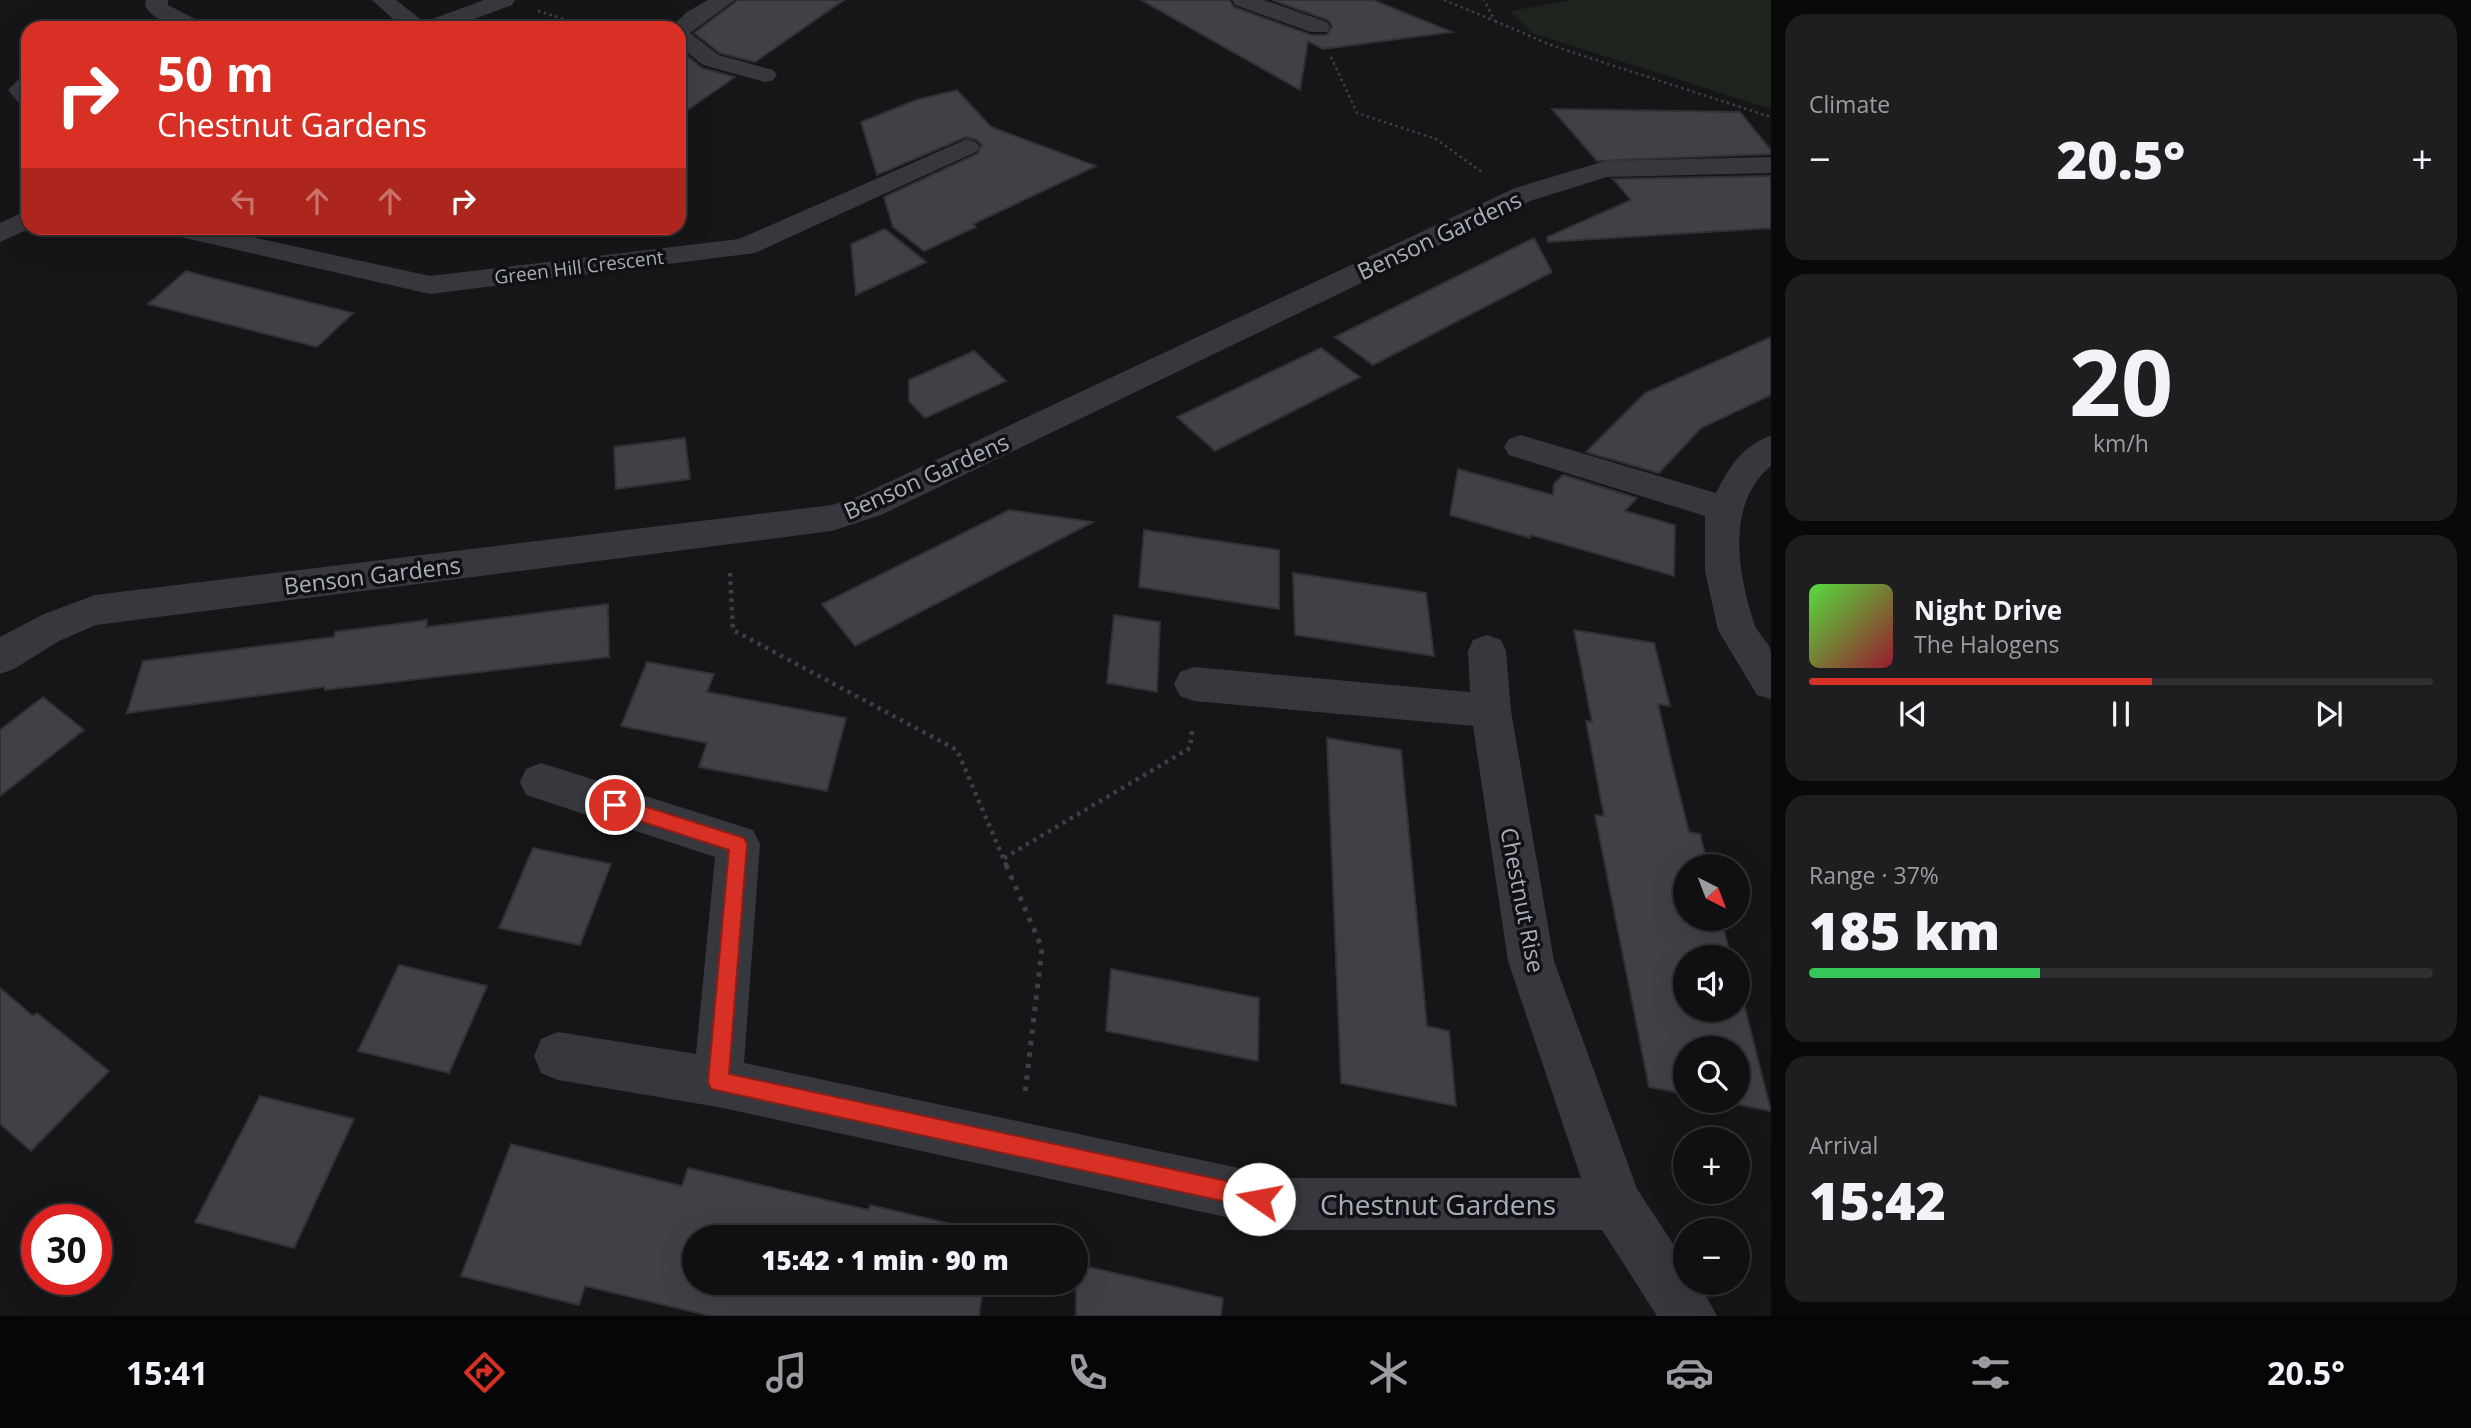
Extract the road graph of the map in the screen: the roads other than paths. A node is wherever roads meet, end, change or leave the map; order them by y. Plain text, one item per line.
1 (157, 0) edge
2 (383, 0) edge
3 (504, 0) edge
4 (724, 0) edge
5 (1243, 0) edge
6 (181, 21) edge
7 (408, 21) edge
8 (448, 21) edge
9 (686, 26) edge
10 (1319, 27) road end
11 (686, 39) edge
12 (765, 75) dead end
13 (967, 147) dead end
14 (1771, 165) edge
15 (21, 222) edge
16 (0, 234) edge
17 (207, 235) edge
18 (1521, 447) dead end
19 (1768, 454) edge
20 (1725, 509) junction
21 (1487, 651) dead end
22 (0, 658) edge
23 (1771, 683) edge
24 (1194, 684) road end
25 (1491, 711) junction
26 (541, 782) dead end
27 (558, 1056) dead end
28 (718, 1082) junction
29 (1616, 1204) junction
30 (1689, 1316) edge

1 - 6 street
2 - 7 street
3 - 8 street
4 - 9 street
5 - 10 street
11 - 12 street
13 - 17 street, Green Hill Crescent
14 - 22 street, Benson Gardens
15 - 16 street
18 - 20 street
19 - 20 street
20 - 23 street
21 - 25 street, Chestnut Rise
24 - 25 street
25 - 29 street, Chestnut Rise
26 - 28 street
27 - 28 street, Chestnut Gardens
28 - 29 street, Chestnut Gardens
29 - 30 street

